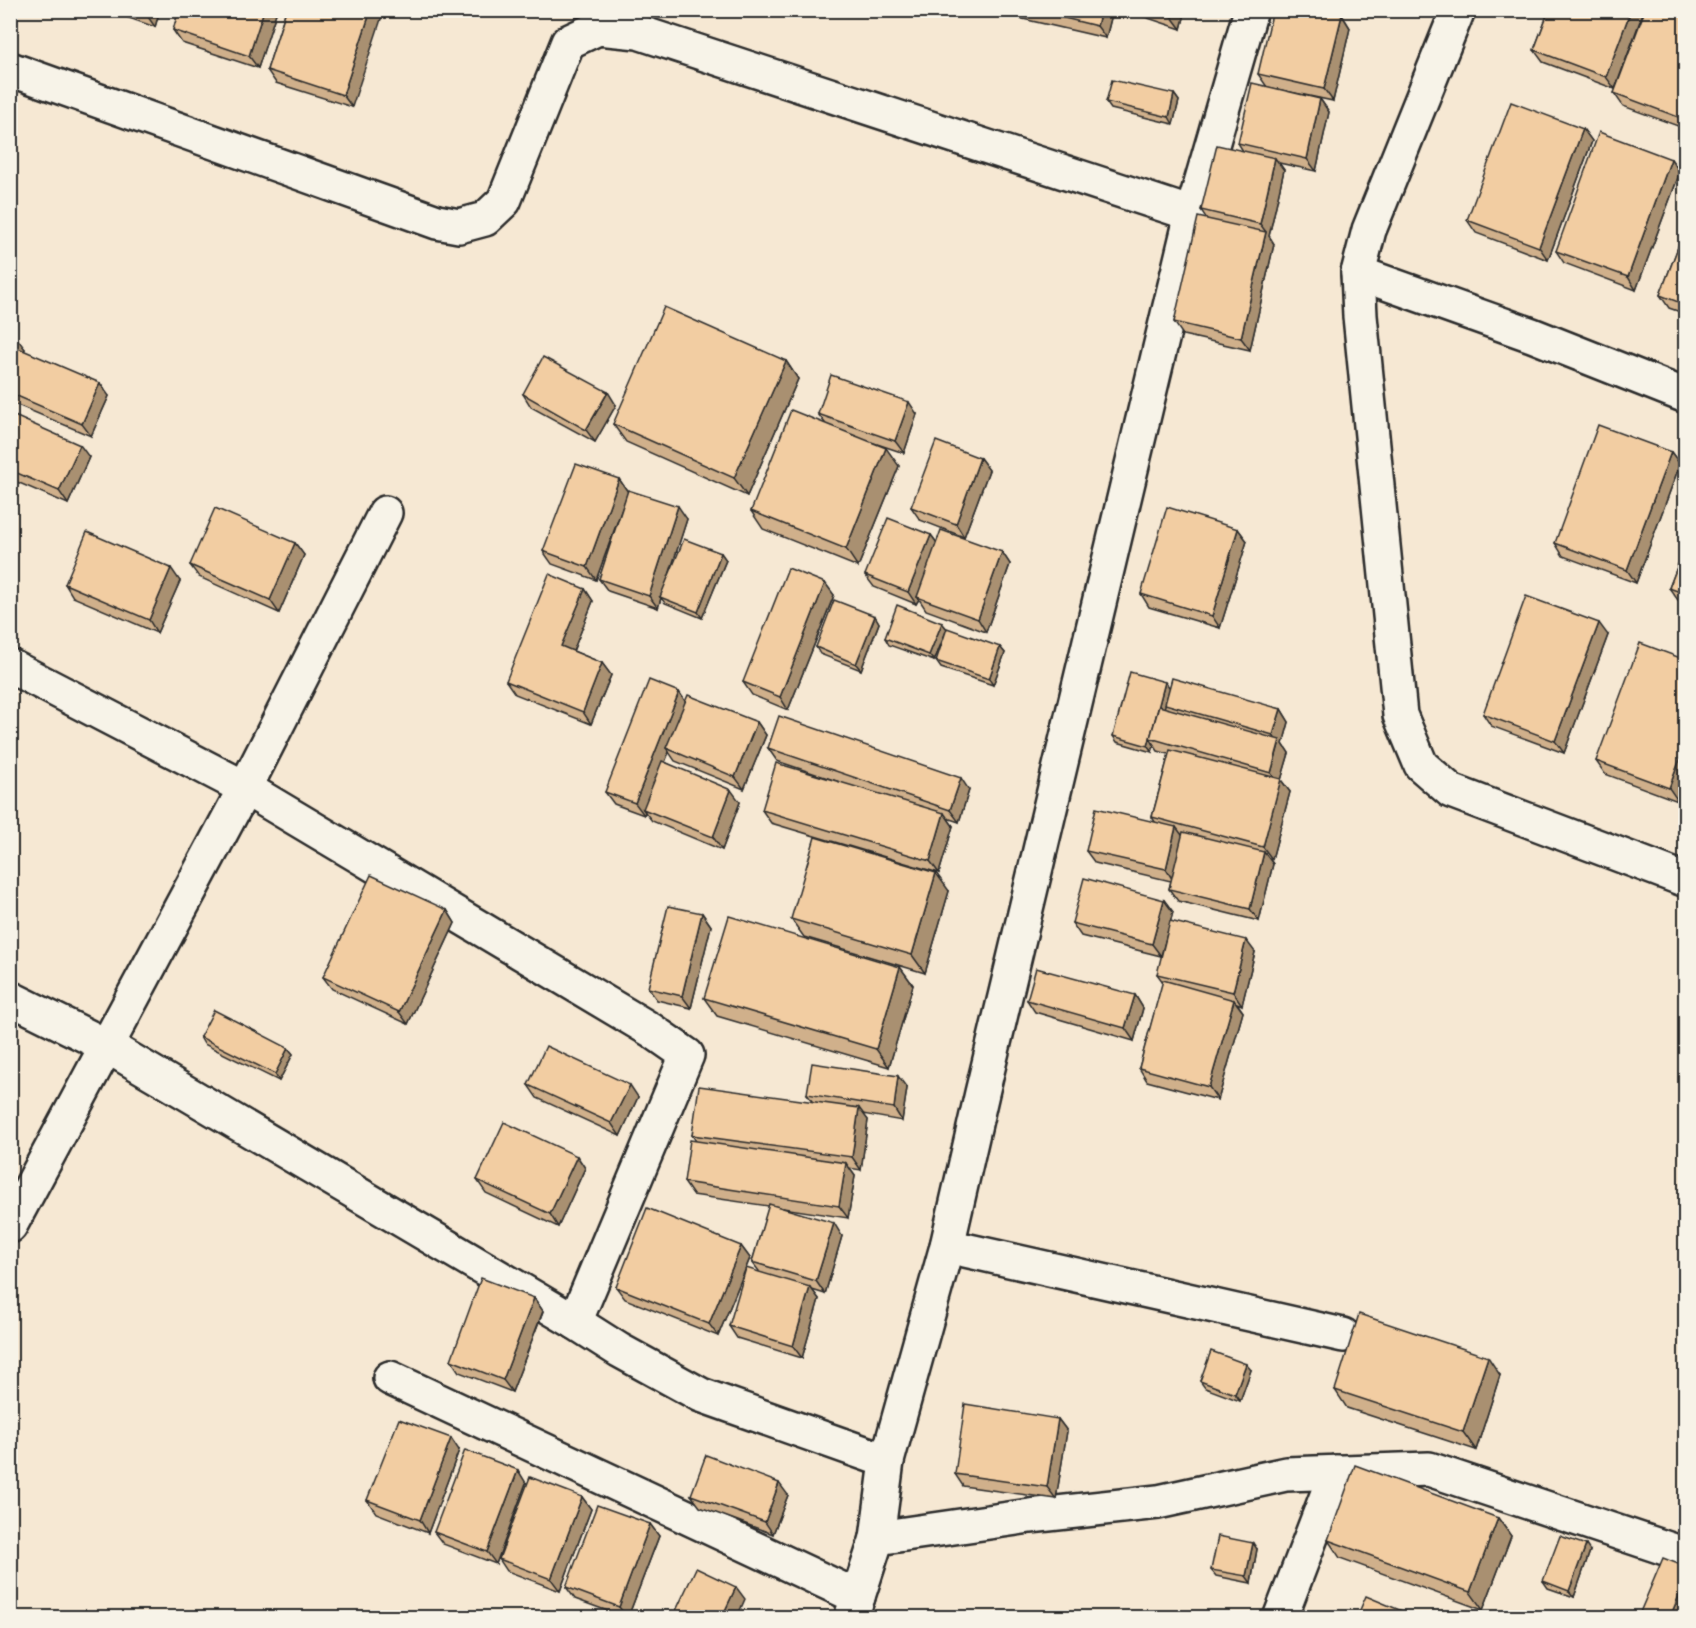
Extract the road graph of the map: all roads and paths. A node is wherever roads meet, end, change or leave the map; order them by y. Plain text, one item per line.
1 (1251, 10) edge
2 (1458, 10) edge
3 (10, 69) edge
4 (1192, 214) junction
5 (1358, 273) junction
6 (1686, 396) edge
7 (385, 513) dead end
8 (10, 666) edge
9 (245, 788) junction
10 (1686, 880) edge
11 (10, 998) edge
12 (107, 1046) junction
13 (10, 1226) edge
14 (947, 1246) junction
15 (575, 1322) junction
16 (1343, 1335) dead end
17 (390, 1378) dead end
18 (887, 1461) junction
19 (1336, 1472) junction
20 (877, 1538) junction
21 (1686, 1555) edge
22 (855, 1607) edge
23 (1280, 1617) edge

1 - 4 street
2 - 5 street
3 - 4 street
4 - 14 street
5 - 6 street
5 - 10 street
7 - 9 street
8 - 9 street
9 - 12 street
9 - 15 street
11 - 12 street
12 - 13 street
12 - 15 street
14 - 16 street
14 - 18 street
15 - 18 street
17 - 22 street
18 - 20 street
19 - 20 street
19 - 21 street
19 - 23 street
20 - 22 street

